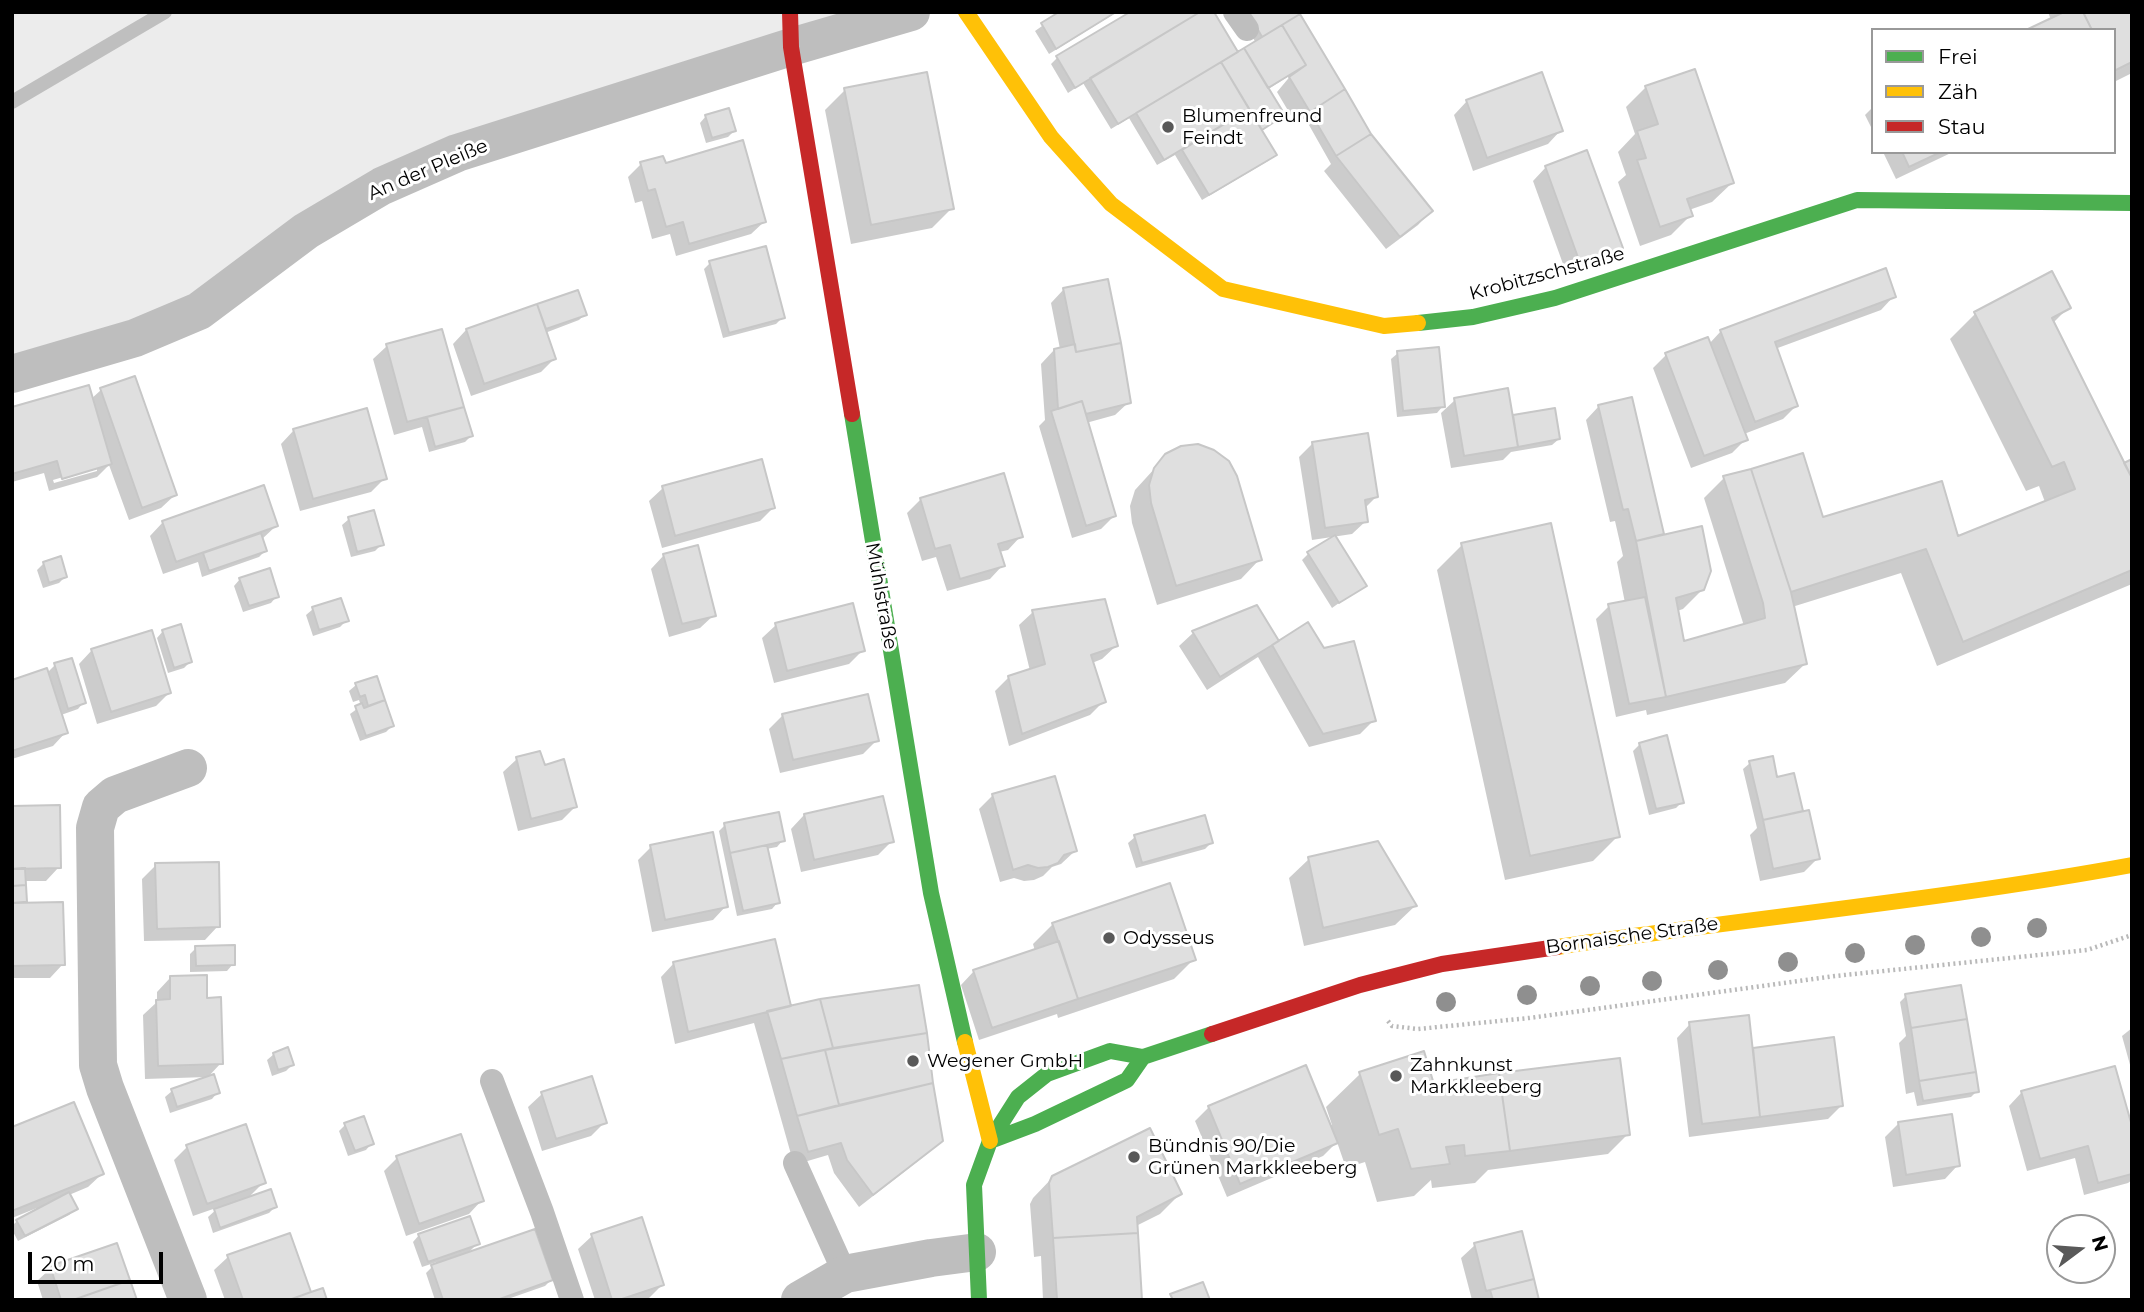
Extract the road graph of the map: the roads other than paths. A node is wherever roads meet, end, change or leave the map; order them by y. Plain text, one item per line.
1 (911, 12) edge
2 (966, 12) edge
3 (790, 29) edge
4 (2132, 203) edge
5 (12, 374) edge
6 (188, 768) dead end
7 (2132, 865) edge
8 (1143, 1057) junction
9 (492, 1081) dead end
10 (990, 1142) junction
11 (795, 1163) dead end
12 (977, 1252) junction
13 (845, 1274) junction
14 (980, 1298) edge
15 (188, 1300) edge
16 (572, 1300) edge
17 (800, 1300) edge

1 - 3 street
2 - 4 street, Krobitzschstraße
3 - 5 street, An der Pleiße
3 - 10 street, Mühlstraße
6 - 15 street
7 - 8 street, Bornaische Straße
8 - 10 street
8 - 10 street, Bornaische Straße
9 - 16 lane
10 - 12 street, Bornaische Straße
11 - 13 lane
12 - 13 street
12 - 14 street, Bornaische Straße
13 - 17 street

